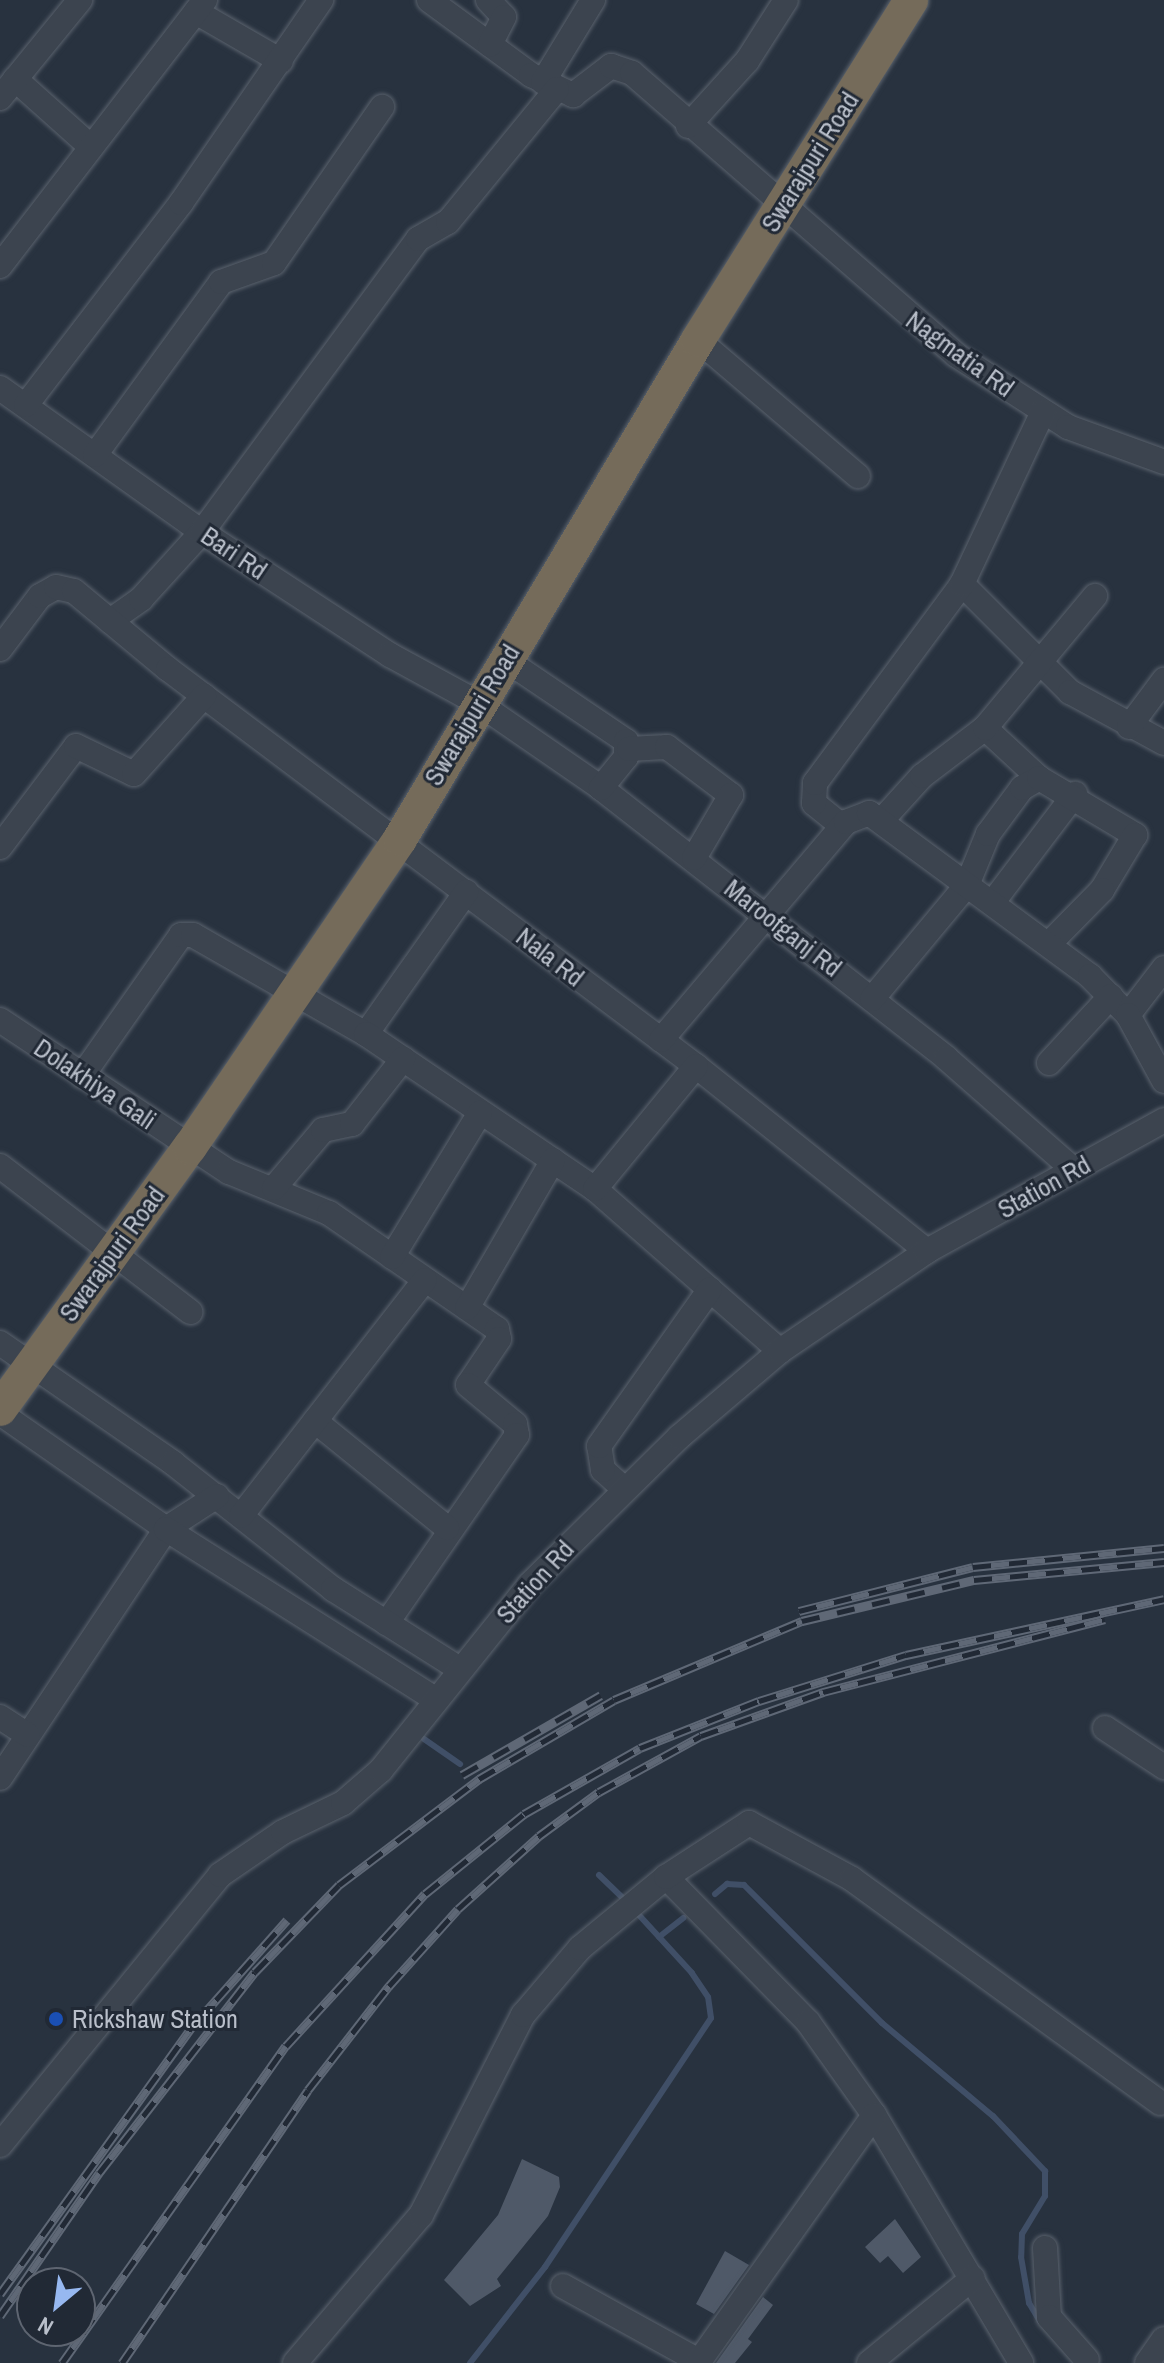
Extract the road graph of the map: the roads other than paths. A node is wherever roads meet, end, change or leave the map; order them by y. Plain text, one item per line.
1 (80, 0) edge
2 (321, 0) edge
3 (429, 0) edge
4 (488, 0) edge
5 (593, 0) edge
6 (786, 0) edge
7 (911, 0) edge
8 (201, 6) edge
9 (490, 45) junction
10 (281, 61) junction
11 (550, 86) junction
12 (8, 89) edge
13 (382, 107) dead end
14 (688, 126) junction
15 (91, 147) junction
16 (785, 201) junction
17 (0, 266) edge
18 (698, 340) junction
19 (8, 396) edge
20 (1043, 412) junction
21 (95, 455) junction
22 (1164, 462) edge
23 (858, 476) dead end
24 (202, 532) junction
25 (962, 584) junction
26 (1095, 596) dead end
27 (110, 621) junction
28 (0, 649) edge
29 (506, 660) junction
30 (1039, 665) junction
31 (1164, 680) edge
32 (204, 696) junction
33 (478, 703) junction
34 (1129, 727) junction
35 (985, 728) junction
36 (1164, 743) edge
37 (629, 749) junction
38 (1039, 778) junction
39 (601, 788) junction
40 (1075, 794) junction
41 (883, 819) junction
42 (842, 826) junction
43 (400, 839) junction
44 (0, 847) edge
45 (694, 858) junction
46 (967, 885) junction
47 (466, 892) junction
48 (993, 902) junction
49 (764, 914) junction
50 (1050, 943) junction
51 (1164, 968) edge
52 (295, 991) junction
53 (1111, 996) junction
54 (872, 999) junction
55 (1128, 1015) junction
56 (0, 1020) edge
57 (366, 1034) junction
58 (661, 1040) junction
59 (403, 1059) junction
60 (1049, 1063) dead end
61 (696, 1066) junction
62 (82, 1076) junction
63 (1164, 1081) edge
64 (480, 1113) junction
65 (1164, 1120) edge
66 (190, 1147) junction
67 (553, 1160) junction
68 (0, 1166) edge
69 (1074, 1170) junction
70 (274, 1188) junction
71 (595, 1189) junction
72 (927, 1251) junction
73 (112, 1254) junction
74 (392, 1257) junction
75 (425, 1280) junction
76 (710, 1289) junction
77 (467, 1308) junction
78 (190, 1312) dead end
79 (0, 1343) edge
80 (780, 1351) junction
81 (33, 1363) junction
82 (0, 1411) edge
83 (315, 1421) junction
84 (623, 1488) junction
85 (217, 1496) junction
86 (241, 1516) junction
87 (447, 1528) junction
88 (166, 1529) junction
89 (387, 1623) junction
90 (461, 1670) junction
91 (436, 1700) junction
92 (0, 1717) edge
93 (1105, 1728) dead end
94 (28, 1735) junction
95 (1164, 1767) edge
96 (0, 1778) edge
97 (666, 1877) junction
98 (1163, 2102) edge
99 (874, 2115) junction
100 (0, 2145) edge
101 (1045, 2248) dead end
102 (973, 2278) junction
103 (563, 2286) dead end
104 (1164, 2339) edge
105 (699, 2362) edge
106 (1083, 2362) edge
107 (295, 2363) edge
108 (869, 2363) edge
109 (1021, 2363) edge
110 (1147, 2363) edge

1 - 12 street
2 - 10 street
3 - 9 street
4 - 9 street
5 - 11 street
6 - 14 street
7 - 16 highway, Swarajpuri Road
8 - 10 street
8 - 15 street
9 - 11 street
10 - 19 street
11 - 14 street, Nagmatia Rd
11 - 24 street
12 - 15 street
13 - 21 street
14 - 16 street, Nagmatia Rd
15 - 17 street
16 - 18 highway, Swarajpuri Road
16 - 20 street, Nagmatia Rd
18 - 23 street
18 - 29 highway, Swarajpuri Road
19 - 21 street, Bari Rd
20 - 22 street, Nagmatia Rd
20 - 25 street
21 - 24 street, Bari Rd
24 - 27 street
24 - 33 street, Bari Rd
25 - 30 street
25 - 42 street
26 - 30 street
27 - 28 street, Nala Rd
27 - 32 street, Nala Rd
29 - 33 highway, Swarajpuri Road
29 - 37 street
30 - 34 street
30 - 35 street
31 - 34 street
32 - 43 street, Nala Rd
32 - 44 street
33 - 39 street, Maroofganj Rd
33 - 43 highway, Swarajpuri Road
34 - 36 street
35 - 38 street
35 - 41 street
37 - 39 street
37 - 45 street
38 - 40 street
38 - 46 street
39 - 45 street, Maroofganj Rd
40 - 48 street
40 - 50 street
41 - 42 street
41 - 46 street
42 - 49 street
43 - 47 street, Nala Rd
43 - 52 highway, Swarajpuri Road
45 - 49 street, Maroofganj Rd
46 - 48 street
46 - 54 street
47 - 57 street
47 - 58 street, Nala Rd
48 - 50 street
49 - 54 street, Maroofganj Rd
49 - 58 street
50 - 53 street
51 - 55 street
52 - 57 street
52 - 62 street
52 - 66 highway, Swarajpuri Road
53 - 55 street
53 - 60 street
54 - 69 street, Maroofganj Rd
55 - 63 street
56 - 62 street, Dolakhiya Gali
57 - 59 street
58 - 61 street, Nala Rd
59 - 64 street
59 - 70 street
61 - 71 street
61 - 72 street, Nala Rd
62 - 66 street, Dolakhiya Gali
64 - 67 street
64 - 74 street
65 - 69 street, Station Rd
66 - 70 street, Dolakhiya Gali
66 - 73 highway, Swarajpuri Road
67 - 71 street
67 - 77 street
68 - 73 street
69 - 72 street, Station Rd
70 - 74 street, Dolakhiya Gali
71 - 76 street
72 - 80 street, Station Rd
73 - 78 street
73 - 81 highway, Swarajpuri Road
74 - 75 street, Dolakhiya Gali
75 - 77 street, Dolakhiya Gali
75 - 83 street
76 - 80 street
76 - 84 street
77 - 87 street, Dolakhiya Gali
79 - 81 street
80 - 84 street, Station Rd
81 - 82 highway, Swarajpuri Road
81 - 85 street
82 - 88 street
83 - 86 street
83 - 87 street
84 - 90 street, Station Rd
85 - 86 street
85 - 88 street
86 - 89 street
87 - 89 street
88 - 91 street
88 - 94 street
89 - 90 street
90 - 91 street, Station Rd
91 - 100 street, Station Rd
92 - 94 street
93 - 95 street
94 - 96 street
97 - 98 street
97 - 99 street
97 - 107 street
99 - 102 street
99 - 105 street
101 - 106 street
102 - 108 street
102 - 109 street
103 - 105 street
104 - 110 street

